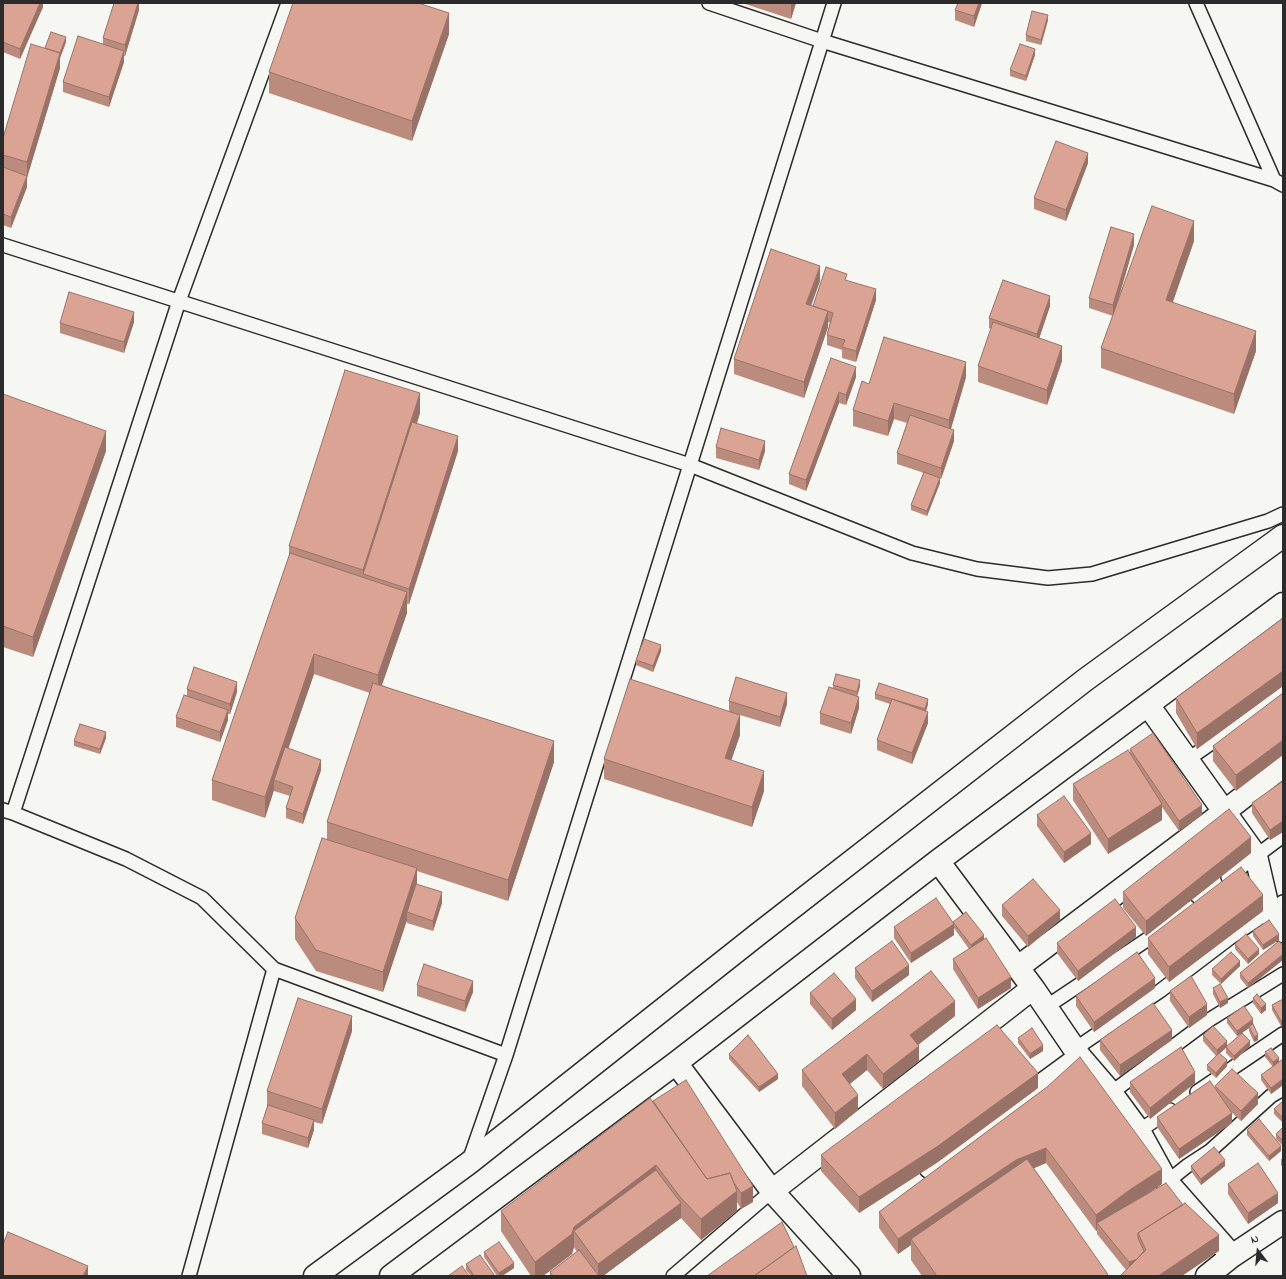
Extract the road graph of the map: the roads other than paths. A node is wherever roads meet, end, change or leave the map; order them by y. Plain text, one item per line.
1 (288, 3) edge
2 (709, 3) edge
3 (834, 3) edge
4 (1196, 3) edge
5 (822, 41) junction
6 (1279, 182) edge
7 (3, 245) edge
8 (179, 301) junction
9 (690, 465) junction
10 (1283, 514) edge
11 (1283, 536) edge
12 (1283, 604) edge
13 (1283, 691) edge
14 (1148, 705) junction
15 (1187, 760) junction
16 (1283, 766) edge
17 (8, 812) edge
18 (1224, 812) junction
19 (1283, 836) edge
20 (1256, 856) junction
21 (938, 861) junction
22 (1218, 885) edge
23 (1198, 900) edge
24 (1276, 907) edge
25 (1283, 931) edge
26 (1017, 968) junction
27 (274, 969) junction
28 (1283, 974) edge
29 (1033, 988) junction
30 (1046, 1007) junction
31 (1283, 1034) edge
32 (1077, 1053) junction
33 (506, 1055) junction
34 (676, 1063) junction
35 (1283, 1089) edge
36 (1111, 1093) junction
37 (1139, 1131) junction
38 (469, 1163) junction
39 (930, 1167) edge
40 (1167, 1182) junction
41 (772, 1191) junction
42 (1283, 1222) edge
43 (1232, 1256) junction
44 (393, 1275) edge
45 (190, 1276) edge
46 (315, 1276) edge
47 (673, 1276) edge
48 (849, 1276) edge
49 (1207, 1276) edge

1 - 8 lane
2 - 5 lane
3 - 5 lane
4 - 6 lane
5 - 6 lane
5 - 9 lane
7 - 8 lane
8 - 9 lane
8 - 17 lane
9 - 10 lane
9 - 33 lane
11 - 38 street
12 - 14 street
13 - 15 lane
14 - 15 street
14 - 21 street
15 - 18 street
16 - 18 street
17 - 27 lane
18 - 20 street
18 - 26 street
19 - 20 lane
20 - 22 lane
20 - 24 street
21 - 26 street
21 - 34 street
23 - 30 lane
24 - 25 street
24 - 32 lane
26 - 29 street
27 - 33 lane
27 - 45 lane
28 - 36 lane
29 - 30 street
29 - 41 street
30 - 32 street
31 - 37 lane
32 - 36 street
32 - 39 street
33 - 38 lane
34 - 41 street
34 - 44 street
35 - 40 lane
36 - 37 street
37 - 40 street
38 - 46 street
40 - 43 street
41 - 47 lane
41 - 48 street
42 - 43 street
43 - 49 street

